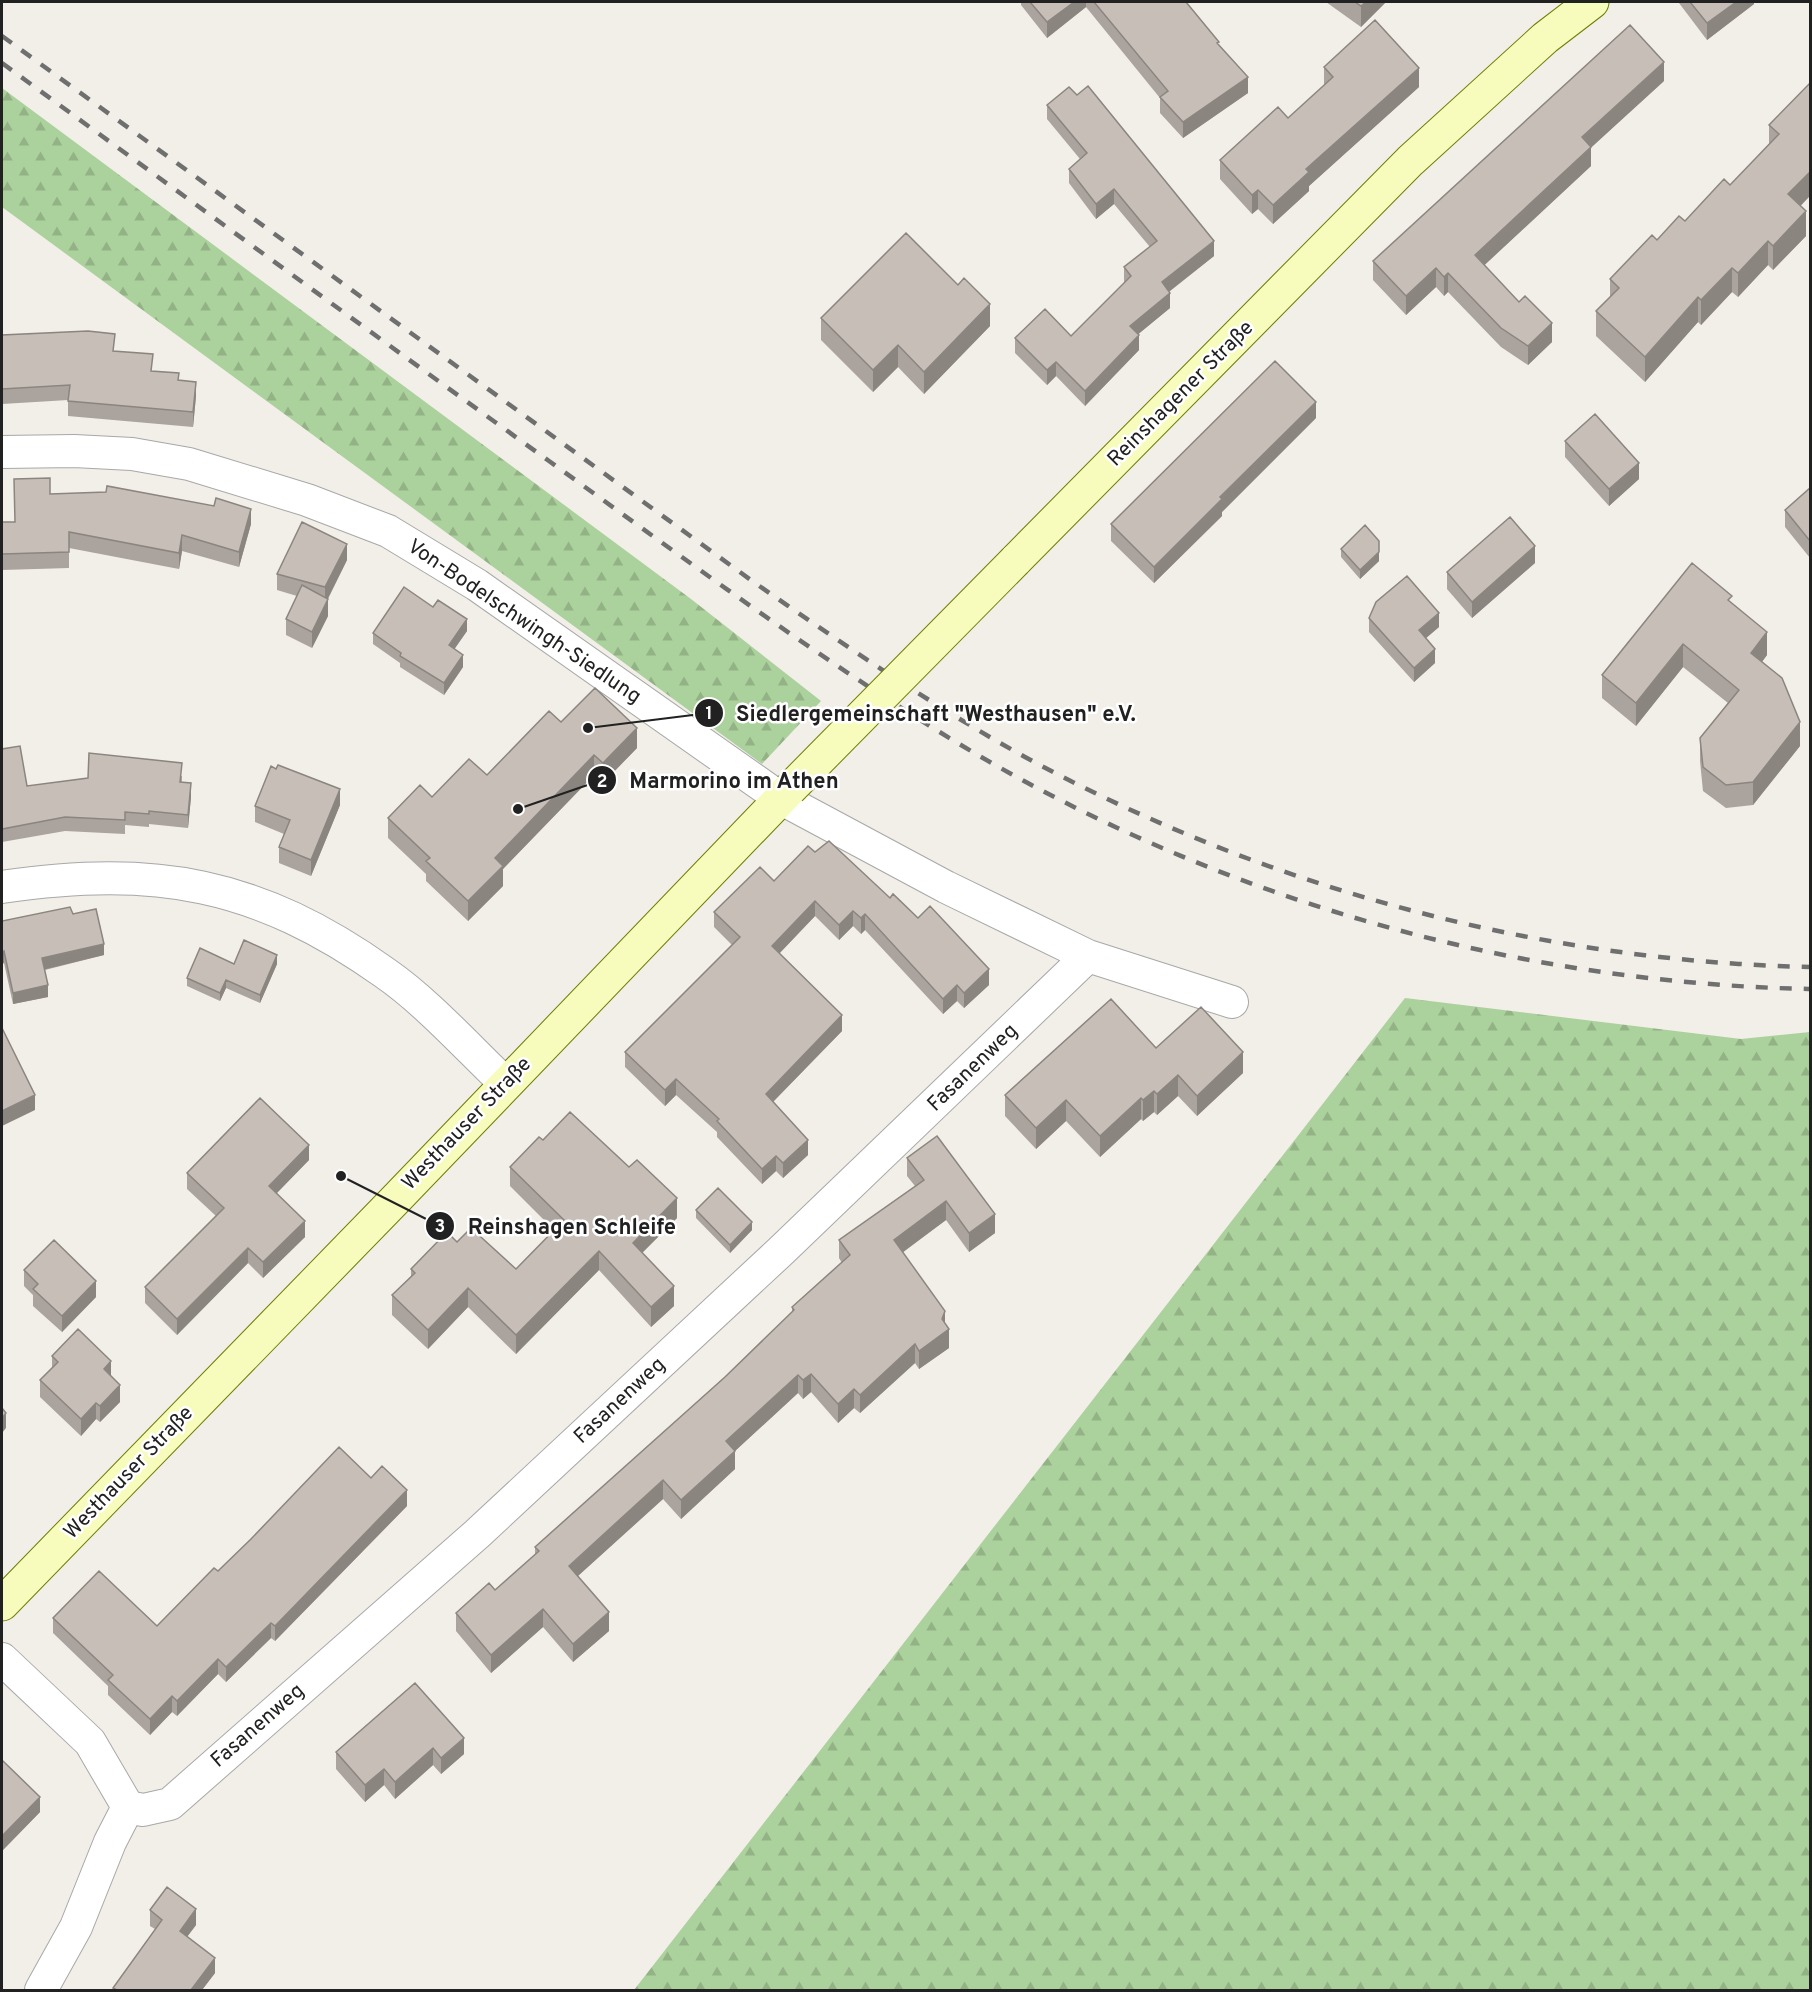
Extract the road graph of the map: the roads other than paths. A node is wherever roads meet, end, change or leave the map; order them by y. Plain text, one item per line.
1 (1592, 2) edge
2 (2, 452) edge
3 (785, 793) junction
4 (2, 887) edge
5 (1088, 956) junction
6 (1232, 1002) dead end
7 (506, 1083) junction
8 (2, 1604) edge
9 (2, 1659) edge
10 (128, 1807) junction
11 (40, 1990) edge

1 - 3 main road, Reinshagener Straße, bridge
2 - 3 street, Von-Bodelschwingh-Siedlung
3 - 5 street
3 - 7 main road, Westhauser Straße
4 - 7 street
5 - 6 street
5 - 10 street, Fasanenweg
7 - 8 main road, Westhauser Straße
9 - 10 street
10 - 11 street

